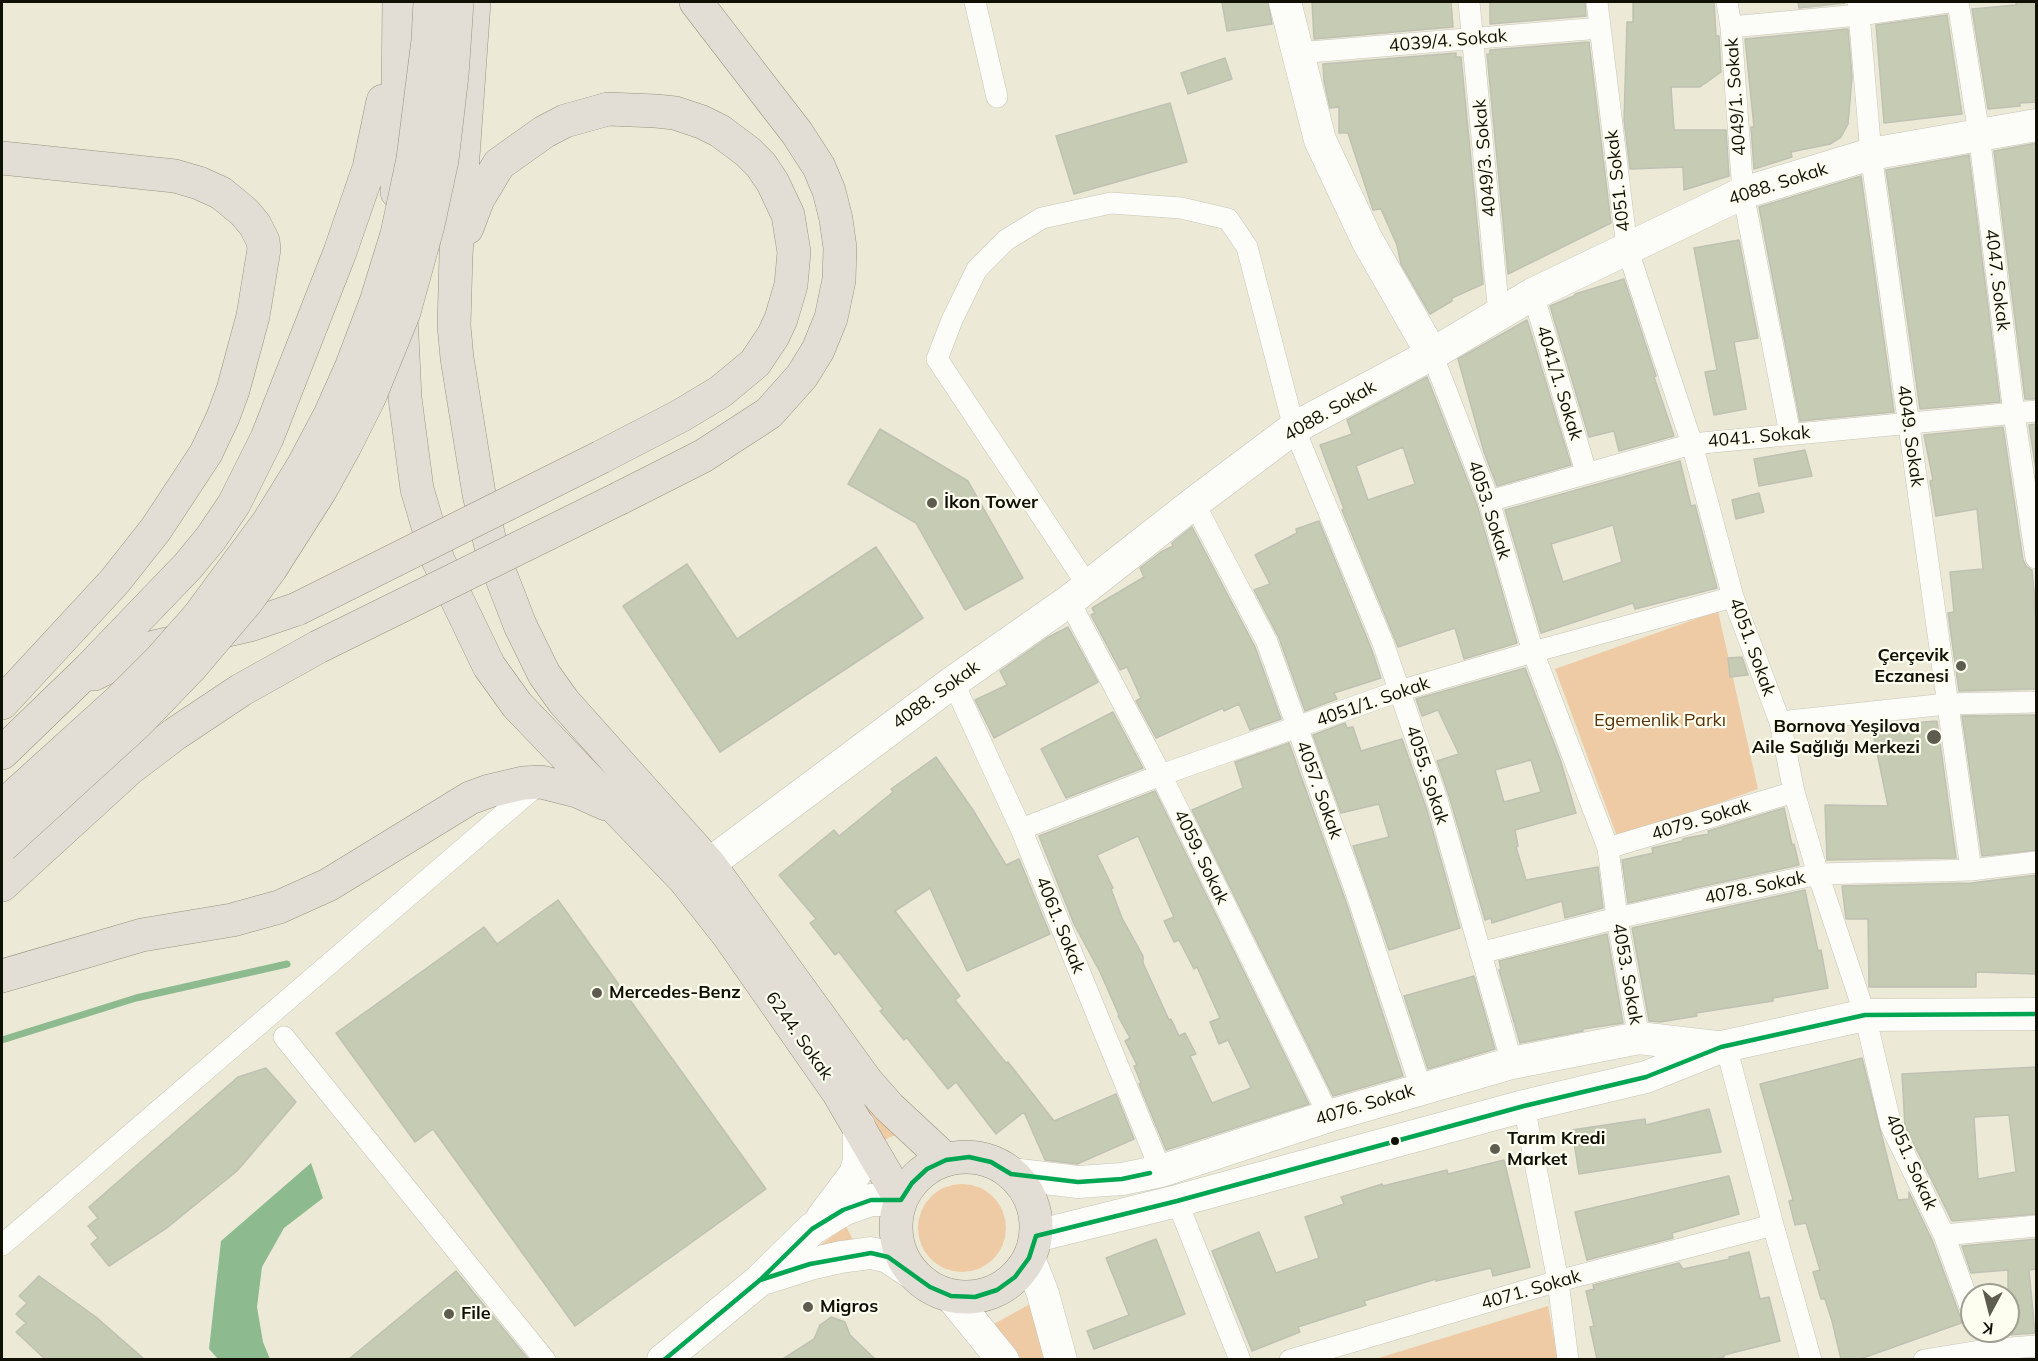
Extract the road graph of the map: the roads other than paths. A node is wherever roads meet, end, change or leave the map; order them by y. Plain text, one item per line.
1 (430, 2) edge
2 (457, 2) edge
3 (474, 2) edge
4 (696, 2) edge
5 (975, 2) edge
6 (1285, 2) edge
7 (1469, 2) edge
8 (1597, 2) edge
9 (1727, 2) edge
10 (1949, 2) edge
11 (1958, 2) edge
12 (398, 5) edge
13 (1859, 8) edge
14 (1731, 27) junction
15 (1600, 28) junction
16 (1473, 39) junction
17 (1297, 53) junction
18 (997, 97) dead end
19 (2037, 125) edge
20 (1979, 134) junction
21 (1871, 154) junction
22 (2, 158) edge
23 (1743, 193) junction
24 (1627, 248) junction
25 (456, 255) junction
26 (1533, 294) junction
27 (1499, 315) junction
28 (1432, 354) junction
29 (2037, 411) edge
30 (2014, 414) junction
31 (1909, 424) junction
32 (1294, 428) junction
33 (1790, 434) junction
34 (1692, 444) junction
35 (1586, 472) junction
36 (1489, 501) junction
37 (1194, 503) junction
38 (2037, 558) edge
39 (1079, 593) junction
40 (1733, 597) junction
41 (1533, 652) junction
42 (953, 682) junction
43 (70, 687) junction
44 (1399, 691) junction
45 (2037, 702) edge
46 (2, 703) edge
47 (1946, 704) junction
48 (1779, 722) junction
49 (1297, 728) junction
50 (2, 753) edge
51 (1161, 775) junction
52 (541, 782) junction
53 (1794, 792) junction
54 (2, 807) edge
55 (618, 810) junction
56 (1021, 829) junction
57 (2, 846) edge
58 (1608, 848) junction
59 (2037, 862) edge
60 (1971, 870) junction
61 (697, 872) junction
62 (1818, 874) junction
63 (2, 885) edge
64 (1617, 918) junction
65 (1480, 953) junction
66 (2, 976) edge
67 (2037, 1014) edge
68 (1865, 1015) junction
69 (284, 1037) dead end
70 (1639, 1038) junction
71 (1724, 1047) junction
72 (1512, 1063) junction
73 (1421, 1088) junction
74 (1524, 1106) junction
75 (1329, 1116) junction
76 (859, 1126) junction
77 (946, 1160) junction
78 (1161, 1171) junction
79 (1011, 1174) junction
80 (901, 1200) junction
81 (1178, 1201) junction
82 (1773, 1225) junction
83 (2037, 1226) edge
84 (812, 1229) junction
85 (1944, 1235) junction
86 (2, 1245) edge
87 (1032, 1247) junction
88 (912, 1273) junction
89 (760, 1280) junction
90 (1558, 1281) junction
91 (1961, 1283) edge
92 (951, 1296) junction
93 (2037, 1346) edge
94 (1984, 1347) edge
95 (545, 1359) edge
96 (663, 1359) edge
97 (1003, 1359) edge
98 (1061, 1359) edge
99 (1240, 1359) edge
100 (1290, 1359) edge
101 (1568, 1359) edge
102 (1811, 1359) edge
103 (1924, 1359) edge

1 - 54 main road, bridge
2 - 57 main road, bridge
3 - 25 main road
4 - 63 main road, bridge
5 - 18 street
6 - 17 main road, 4053. Sokak
7 - 16 street, 4049/3. Sokak
8 - 15 street, 4051. Sokak
9 - 14 street, 4049/1. Sokak
10 - 13 street
11 - 20 street, 4047. Sokak
12 - 43 main road
12 - 55 main road
13 - 14 street
13 - 21 street, 4049. Sokak
14 - 23 street, 4049/1. Sokak
15 - 16 street, 4039/4. Sokak
15 - 24 street, 4051. Sokak
16 - 17 street, 4039/4. Sokak
16 - 27 street, 4049/3. Sokak
17 - 28 main road, 4053. Sokak
19 - 20 main road, 4088. Sokak
20 - 21 main road, 4088. Sokak
20 - 30 street, 4047. Sokak
21 - 23 main road, 4088. Sokak
21 - 31 street, 4049. Sokak
22 - 46 main road
23 - 24 main road, 4088. Sokak
23 - 33 street, 4049/1. Sokak
24 - 26 main road, 4088. Sokak
24 - 34 street, 4051. Sokak
25 - 43 main road, bridge
25 - 61 main road
26 - 27 main road, 4088. Sokak
26 - 35 street, 4041/1. Sokak
27 - 28 main road, 4088. Sokak
28 - 32 main road, 4088. Sokak
28 - 36 street, 4053. Sokak
29 - 30 street, 4041. Sokak
30 - 31 street, 4041. Sokak
30 - 38 street, 4047. Sokak
31 - 33 street, 4041. Sokak
31 - 47 street, 4049. Sokak
32 - 37 main road, 4088. Sokak
32 - 39 street, 4055. Sokak
32 - 44 street, 4055. Sokak
33 - 34 street, 4041. Sokak
34 - 35 street, 4041. Sokak
34 - 40 street, 4051. Sokak
35 - 36 street, 4041. Sokak
36 - 41 street, 4053. Sokak
37 - 39 main road, 4088. Sokak
37 - 49 street, 4057. Sokak
39 - 42 main road, 4088. Sokak
39 - 51 street, 4059. Sokak
40 - 41 street, 4051/1. Sokak
40 - 48 street, 4051. Sokak
41 - 44 street, 4051/1. Sokak
41 - 58 street, 4053. Sokak
42 - 56 street, 4061. Sokak
42 - 61 main road, 4088. Sokak
43 - 50 main road
44 - 49 street, 4051/1. Sokak
44 - 65 street, 4055. Sokak
45 - 47 street
47 - 48 street
47 - 60 street, 4049. Sokak
48 - 53 street, 4051. Sokak
49 - 51 street, 4051/1. Sokak
49 - 73 street, 4057. Sokak
51 - 56 street, 4051/1. Sokak
51 - 75 street, 4059. Sokak
52 - 55 main road
52 - 66 main road
52 - 86 street
53 - 58 street, 4079. Sokak
53 - 62 street, 4051. Sokak
55 - 61 main road
56 - 78 street, 4061. Sokak
58 - 64 street, 4053. Sokak
59 - 60 street, 4078. Sokak
60 - 62 street, 4078. Sokak
61 - 76 main road, 6244. Sokak
61 - 77 main road, 6244. Sokak
62 - 64 street, 4078. Sokak
62 - 68 street, 4051. Sokak
64 - 65 street, 4078. Sokak
64 - 70 street, 4053. Sokak
65 - 72 street, 4055. Sokak
67 - 68 main road, 4076. Sokak
68 - 71 main road, 4076. Sokak
68 - 85 street, 4051. Sokak
69 - 95 street
70 - 71 main road, 4076. Sokak
70 - 72 main road, 4076. Sokak
71 - 74 main road, 4076. Sokak
71 - 82 street
72 - 73 main road, 4076. Sokak
73 - 75 main road, 4076. Sokak
74 - 81 main road, 4076. Sokak
74 - 90 street
75 - 78 main road, 4076. Sokak
76 - 80 main road, 6244. Sokak
76 - 84 main road
77 - 79 main road
77 - 80 main road
78 - 79 main road, 4076. Sokak
79 - 87 main road
80 - 84 main road
80 - 88 main road
81 - 87 main road, 4076. Sokak
81 - 99 street
82 - 90 street, 4071. Sokak
82 - 102 street
83 - 85 street
84 - 89 main road
85 - 91 street, 4051. Sokak
87 - 92 main road
87 - 98 main road
88 - 89 main road
88 - 92 main road
89 - 96 main road
90 - 100 street, 4071. Sokak
90 - 101 street
92 - 97 main road
93 - 94 street
94 - 103 street

